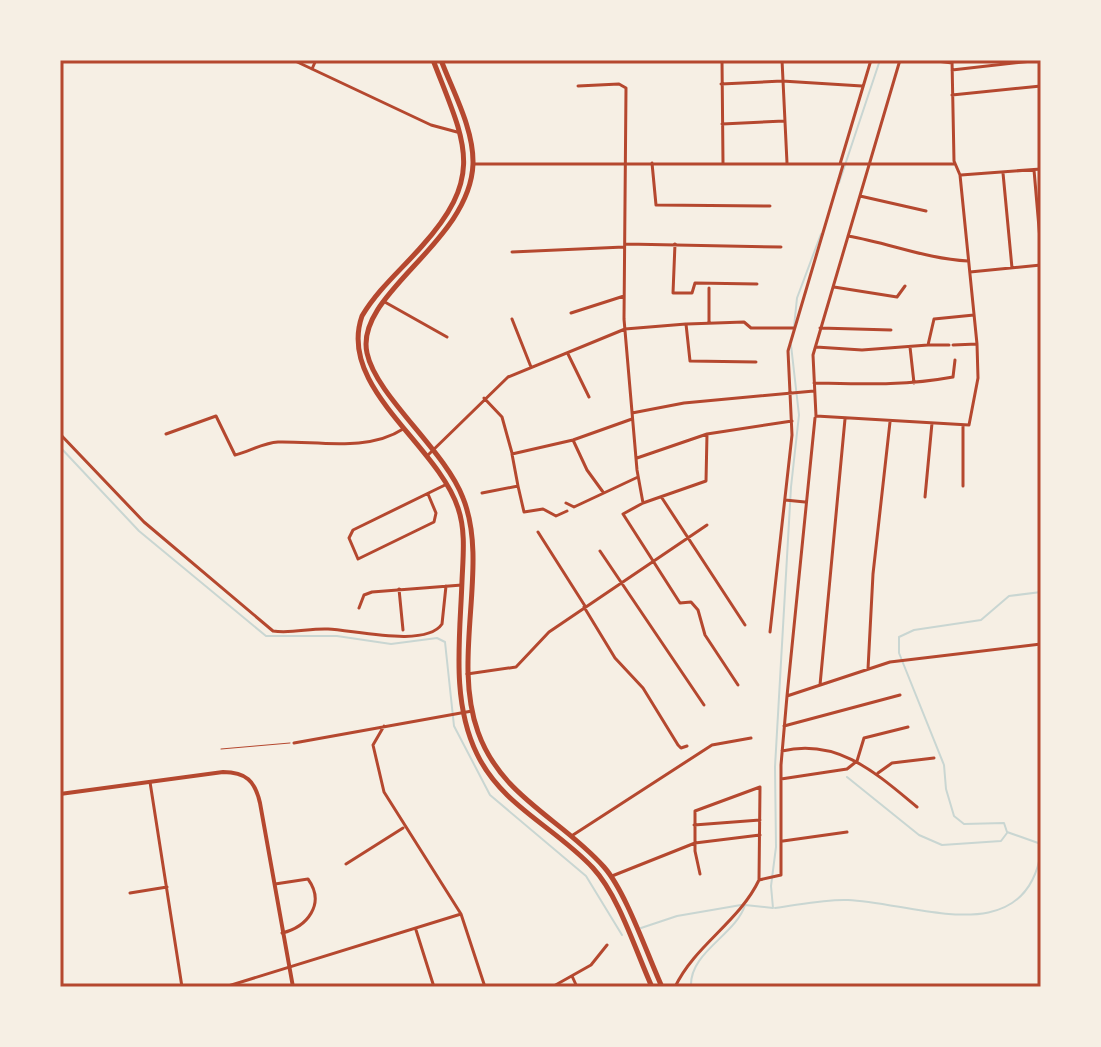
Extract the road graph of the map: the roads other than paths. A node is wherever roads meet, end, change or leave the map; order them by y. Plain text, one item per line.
1 (293, 60) edge
2 (316, 60) edge
3 (433, 60) edge
4 (441, 60) edge
5 (722, 60) edge
6 (782, 60) edge
7 (871, 60) edge
8 (900, 60) edge
9 (930, 60) edge
10 (1041, 60) edge
11 (952, 61) edge
12 (312, 69) junction
13 (952, 70) junction
14 (782, 81) junction
15 (721, 84) junction
16 (578, 86) dead end
17 (862, 86) junction
18 (1041, 86) edge
19 (952, 95) junction
20 (784, 121) junction
21 (722, 124) junction
22 (460, 133) junction
23 (624, 162) junction
24 (652, 163) junction
25 (723, 163) junction
26 (787, 163) junction
27 (473, 164) junction
28 (842, 164) junction
29 (867, 164) junction
30 (955, 164) junction
31 (1041, 169) edge
32 (1034, 170) junction
33 (1003, 173) junction
34 (960, 175) junction
35 (860, 196) junction
36 (770, 206) dead end
37 (926, 211) dead end
38 (848, 236) junction
39 (675, 243) junction
40 (626, 246) junction
41 (781, 247) dead end
42 (1041, 251) edge
43 (512, 252) dead end
44 (968, 261) junction
45 (1041, 265) edge
46 (1012, 268) junction
47 (970, 272) junction
48 (757, 284) dead end
49 (905, 286) dead end
50 (834, 287) junction
51 (709, 288) dead end
52 (624, 296) junction
53 (383, 301) junction
54 (571, 313) dead end
55 (974, 315) junction
56 (512, 319) dead end
57 (709, 323) junction
58 (686, 324) junction
59 (793, 328) junction
60 (820, 328) junction
61 (625, 329) junction
62 (891, 330) dead end
63 (447, 337) dead end
64 (977, 344) junction
65 (928, 345) junction
66 (910, 346) junction
67 (815, 347) junction
68 (568, 354) junction
69 (955, 360) dead end
70 (756, 362) dead end
71 (532, 367) junction
72 (814, 383) junction
73 (914, 383) junction
74 (812, 392) junction
75 (792, 394) junction
76 (589, 397) dead end
77 (484, 398) junction
78 (632, 413) junction
79 (816, 416) junction
80 (632, 419) junction
81 (845, 419) junction
82 (792, 421) junction
83 (890, 421) junction
84 (932, 423) junction
85 (963, 425) junction
86 (406, 427) junction
87 (60, 434) edge
88 (166, 434) dead end
89 (707, 434) junction
90 (573, 440) junction
91 (433, 450) junction
92 (512, 454) junction
93 (427, 456) junction
94 (636, 459) junction
95 (638, 477) junction
96 (447, 484) junction
97 (518, 486) junction
98 (963, 486) dead end
99 (603, 492) junction
100 (482, 493) dead end
101 (428, 494) junction
102 (661, 497) junction
103 (925, 497) dead end
104 (787, 500) junction
105 (802, 502) junction
106 (566, 503) dead end
107 (643, 503) junction
108 (567, 511) dead end
109 (707, 525) dead end
110 (538, 532) dead end
111 (688, 539) junction
112 (600, 551) dead end
113 (653, 563) junction
114 (621, 584) junction
115 (462, 585) junction
116 (446, 586) junction
117 (399, 589) junction
118 (585, 606) junction
119 (359, 608) dead end
120 (745, 625) dead end
121 (403, 630) dead end
122 (770, 632) dead end
123 (1041, 644) edge
124 (868, 669) junction
125 (467, 674) junction
126 (738, 685) dead end
127 (820, 685) junction
128 (900, 695) dead end
129 (787, 696) junction
130 (704, 705) dead end
131 (472, 711) junction
132 (462, 713) junction
133 (384, 726) junction
134 (784, 726) junction
135 (908, 727) dead end
136 (751, 738) dead end
137 (294, 743) joint
138 (687, 746) dead end
139 (221, 749) dead end
140 (782, 751) junction
141 (934, 758) dead end
142 (857, 761) junction
143 (878, 773) junction
144 (781, 779) junction
145 (150, 782) junction
146 (60, 794) edge
147 (917, 807) dead end
148 (760, 820) junction
149 (694, 825) junction
150 (405, 827) junction
151 (847, 832) dead end
152 (760, 835) junction
153 (570, 837) junction
154 (783, 841) junction
155 (695, 843) junction
156 (593, 856) junction
157 (587, 862) junction
158 (346, 864) dead end
159 (700, 874) dead end
160 (612, 876) junction
161 (761, 879) junction
162 (274, 884) junction
163 (167, 887) junction
164 (130, 893) dead end
165 (461, 914) junction
166 (416, 928) junction
167 (282, 933) junction
168 (607, 945) dead end
169 (288, 969) junction
170 (572, 976) junction
171 (182, 987) edge
172 (225, 987) edge
173 (293, 987) edge
174 (434, 987) edge
175 (485, 987) edge
176 (552, 987) edge
177 (577, 987) edge
178 (652, 987) edge
179 (662, 987) edge
180 (675, 987) edge

1 - 12 street
2 - 12 street
3 - 22 highway
4 - 27 highway
5 - 15 street
6 - 14 street
7 - 17 street
8 - 29 street
9 - 11 street
10 - 13 street
11 - 13 street
12 - 22 street
13 - 19 street
14 - 15 street
14 - 17 street
14 - 20 street
15 - 21 street
16 - 23 street
17 - 28 street
18 - 19 street
19 - 30 street
20 - 21 street
20 - 26 street
21 - 25 street
22 - 86 highway
23 - 24 street
23 - 27 street
23 - 40 street
24 - 25 street
24 - 36 street
25 - 26 street
26 - 28 street
27 - 53 highway
28 - 29 street
28 - 59 street
29 - 30 street
29 - 35 street
30 - 34 street
31 - 32 street
32 - 33 street
32 - 42 street
33 - 34 street
33 - 46 street
34 - 44 street
35 - 37 street
35 - 38 street
38 - 44 street
38 - 50 street
39 - 40 street
39 - 41 street
39 - 48 street
40 - 43 street
40 - 52 street
44 - 47 street
45 - 46 street
46 - 47 street
47 - 55 street
49 - 50 street
50 - 60 street
51 - 57 street
52 - 54 street
52 - 61 street
53 - 63 street
53 - 91 highway
55 - 64 street
55 - 65 street
56 - 71 street
57 - 58 street
57 - 59 street
58 - 61 street
58 - 70 street
59 - 75 street
60 - 62 street
60 - 67 street
61 - 68 street
61 - 78 street
64 - 65 street
64 - 85 street
65 - 66 street
66 - 67 street
66 - 73 street
67 - 72 street
68 - 71 street
68 - 76 street
69 - 73 street
71 - 77 street
72 - 73 street
72 - 74 street
74 - 75 street
74 - 79 street
75 - 78 street
75 - 82 street
77 - 91 street
77 - 92 street
78 - 80 street
79 - 81 street
79 - 105 street
80 - 90 street
80 - 94 street
81 - 83 street
81 - 127 street
82 - 89 street
82 - 104 street
83 - 84 street
83 - 124 street
84 - 85 street
84 - 103 street
85 - 98 street
86 - 88 street
86 - 93 highway
87 - 116 street
89 - 94 street
89 - 102 street
90 - 92 street
90 - 99 street
91 - 93 street
91 - 125 highway
92 - 97 street
93 - 96 highway
94 - 95 street
95 - 99 street
95 - 107 street
96 - 101 street
96 - 115 highway
97 - 100 street
97 - 108 street
99 - 106 street
101 - 101 street
102 - 107 street
102 - 111 street
104 - 105 street
104 - 122 street
105 - 129 street
107 - 113 street
109 - 111 street
110 - 118 street
111 - 113 street
111 - 120 street
112 - 114 street
113 - 114 street
113 - 126 street
114 - 118 street
114 - 130 street
115 - 116 street
115 - 132 highway
116 - 117 street
117 - 119 street
117 - 121 street
118 - 125 street
118 - 138 street
123 - 124 street
124 - 127 street
125 - 131 highway
127 - 129 street
128 - 134 street
129 - 134 street
131 - 132 street
131 - 153 highway
132 - 133 street
132 - 157 highway
133 - 137 street
133 - 150 street
134 - 140 street
135 - 142 street
136 - 153 street
137 - 139 lane
140 - 142 street
140 - 144 street
141 - 143 street
142 - 143 street
142 - 144 street
143 - 147 street
144 - 154 street
145 - 146 street
145 - 162 street
145 - 163 street
148 - 149 street
148 - 149 street
148 - 152 street
149 - 155 street
150 - 158 street
150 - 165 street
151 - 154 street
152 - 155 street
152 - 161 street
153 - 156 highway
154 - 161 street
155 - 159 street
155 - 160 street
156 - 157 highway
156 - 160 highway
157 - 178 highway
160 - 179 highway
161 - 180 street
162 - 167 street
162 - 167 street
163 - 164 street
163 - 171 street
165 - 166 street
165 - 175 street
166 - 169 street
166 - 174 street
167 - 169 street
168 - 170 street
169 - 172 street
169 - 173 street
170 - 176 street
170 - 177 street

